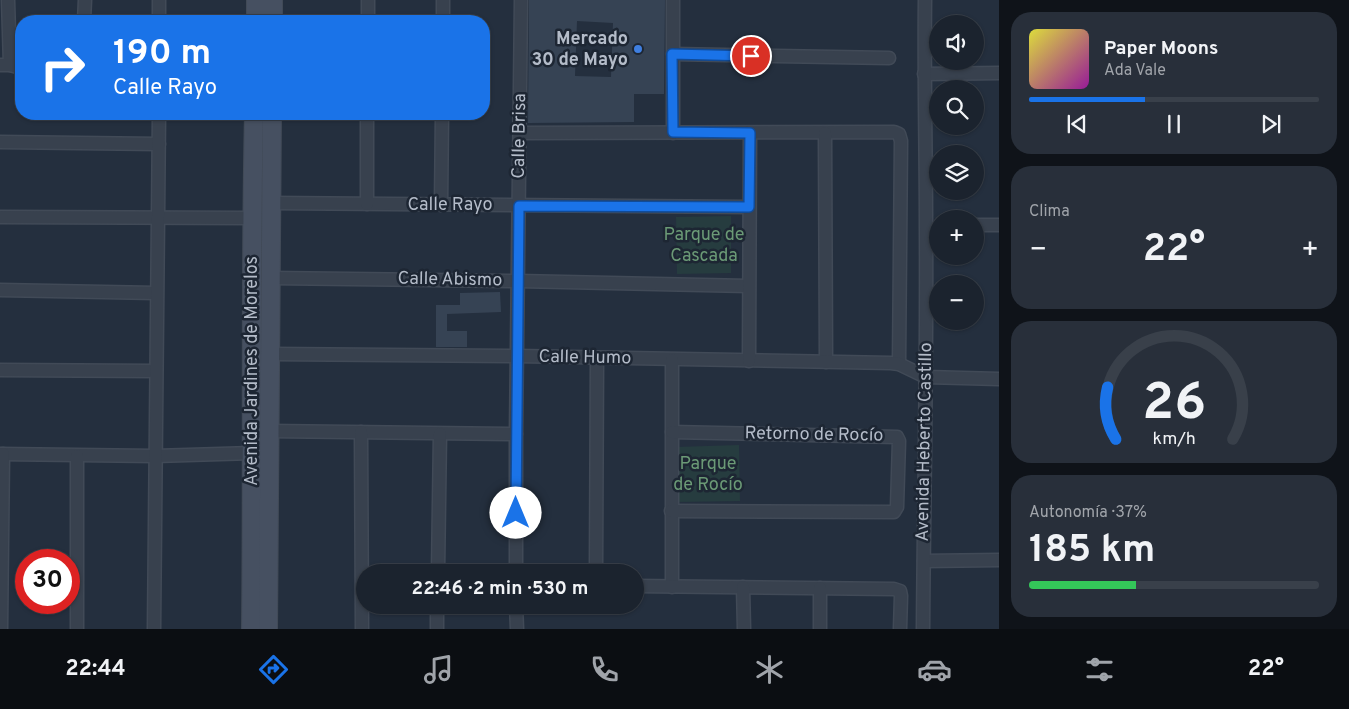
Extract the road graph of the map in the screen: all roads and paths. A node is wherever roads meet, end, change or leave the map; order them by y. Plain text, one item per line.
1 (8, 0) edge
2 (85, 0) edge
3 (159, 0) edge
4 (256, 0) edge
5 (273, 0) edge
6 (368, 0) edge
7 (444, 0) edge
8 (520, 0) edge
9 (673, 0) edge
10 (925, 0) edge
11 (84, 15) edge
12 (159, 15) edge
13 (256, 15) edge
14 (273, 15) edge
15 (368, 15) edge
16 (443, 15) edge
17 (672, 54) junction
18 (890, 58) dead end
19 (13, 62) edge
20 (999, 73) edge
21 (924, 74) junction
22 (159, 120) edge
23 (254, 120) edge
24 (272, 120) edge
25 (367, 120) edge
26 (442, 120) edge
27 (673, 132) junction
28 (520, 133) junction
29 (750, 133) junction
30 (825, 133) junction
31 (0, 142) edge
32 (159, 144) junction
33 (271, 203) junction
34 (366, 204) junction
35 (441, 205) junction
36 (519, 206) junction
37 (749, 207) junction
38 (931, 210) edge
39 (0, 217) edge
40 (252, 218) junction
41 (158, 219) junction
42 (984, 225) edge
43 (999, 225) edge
44 (252, 246) junction
45 (271, 247) junction
46 (930, 265) edge
47 (271, 278) junction
48 (518, 281) junction
49 (748, 286) junction
50 (0, 290) edge
51 (156, 293) junction
52 (271, 354) junction
53 (517, 356) junction
54 (597, 358) junction
55 (672, 360) junction
56 (748, 361) junction
57 (826, 362) junction
58 (899, 364) junction
59 (0, 370) edge
60 (156, 371) junction
61 (926, 377) junction
62 (999, 380) edge
63 (261, 391) junction
64 (269, 431) junction
65 (361, 432) junction
66 (672, 432) junction
67 (440, 434) junction
68 (516, 434) junction
69 (253, 452) junction
70 (2, 454) edge
71 (77, 456) junction
72 (156, 456) junction
73 (671, 511) junction
74 (999, 560) edge
75 (924, 561) junction
76 (438, 564) edge
77 (516, 564) edge
78 (596, 564) edge
79 (644, 586) edge
80 (672, 587) junction
81 (743, 587) junction
82 (820, 588) junction
83 (437, 614) edge
84 (516, 614) edge
85 (1, 629) edge
86 (77, 629) edge
87 (154, 629) edge
88 (251, 629) edge
89 (268, 629) edge
90 (362, 629) edge
91 (437, 629) edge
92 (517, 629) edge
93 (744, 629) edge
94 (820, 629) edge
95 (900, 629) edge
96 (923, 629) edge

1 - 19 street
2 - 11 street
3 - 12 street
4 - 13 main road
5 - 14 main road
6 - 15 street
7 - 16 street
8 - 28 street, Calle Brisa
9 - 17 street
10 - 21 street, Avenida Heberto Castillo
17 - 18 street
17 - 27 street
20 - 21 street
21 - 38 street, Avenida Heberto Castillo
22 - 32 street
23 - 40 main road, Avenida Jardines de Morelos
24 - 33 main road, Avenida Jardines de Morelos
25 - 34 street
26 - 35 street
27 - 28 street
27 - 29 street
28 - 36 street, Calle Brisa
29 - 30 street
29 - 37 street
30 - 57 street
30 - 58 street
31 - 32 street
32 - 41 street
33 - 34 street, Calle Rayo
33 - 45 main road, Avenida Jardines de Morelos
34 - 35 street, Calle Rayo
35 - 36 street, Calle Rayo
36 - 37 street, Calle Rayo
36 - 48 street, Calle Brisa
37 - 49 street
39 - 41 street
40 - 41 street
40 - 44 main road, Avenida Jardines de Morelos
41 - 51 street
42 - 43 street
44 - 45 main road
44 - 63 main road, Avenida Jardines de Morelos
45 - 47 main road, Avenida Jardines de Morelos
46 - 61 street, Avenida Heberto Castillo
47 - 48 street, Calle Abismo
47 - 52 main road, Avenida Jardines de Morelos
48 - 49 street, Calle Abismo
48 - 53 street, Calle Brisa
49 - 56 street
50 - 51 street
51 - 60 street
52 - 53 street, Calle Humo
52 - 63 main road, Avenida Jardines de Morelos
53 - 54 street, Calle Humo
53 - 68 street, Calle Brisa
54 - 55 street, Calle Humo
54 - 78 street
55 - 56 street, Calle Humo
55 - 66 street
56 - 57 street, Calle Humo
57 - 58 street, Calle Humo
58 - 61 street
59 - 60 street
60 - 72 street
61 - 62 street
61 - 75 street, Avenida Heberto Castillo
63 - 64 main road, Avenida Jardines de Morelos
63 - 69 main road, Avenida Jardines de Morelos
64 - 65 street
64 - 89 main road, Avenida Jardines de Morelos
65 - 67 street
65 - 90 street
66 - 73 street
66 - 73 street, Retorno de Rocío
67 - 68 street
67 - 76 street
68 - 77 street, Calle Brisa
69 - 72 street
69 - 88 main road, Avenida Jardines de Morelos
70 - 71 street
70 - 85 street
71 - 72 street
71 - 86 street
72 - 87 street
73 - 80 street
74 - 75 street
75 - 96 street, Avenida Heberto Castillo
79 - 80 street
80 - 81 street
81 - 82 street
81 - 93 street
82 - 94 street
82 - 95 street
83 - 91 street
84 - 92 street

